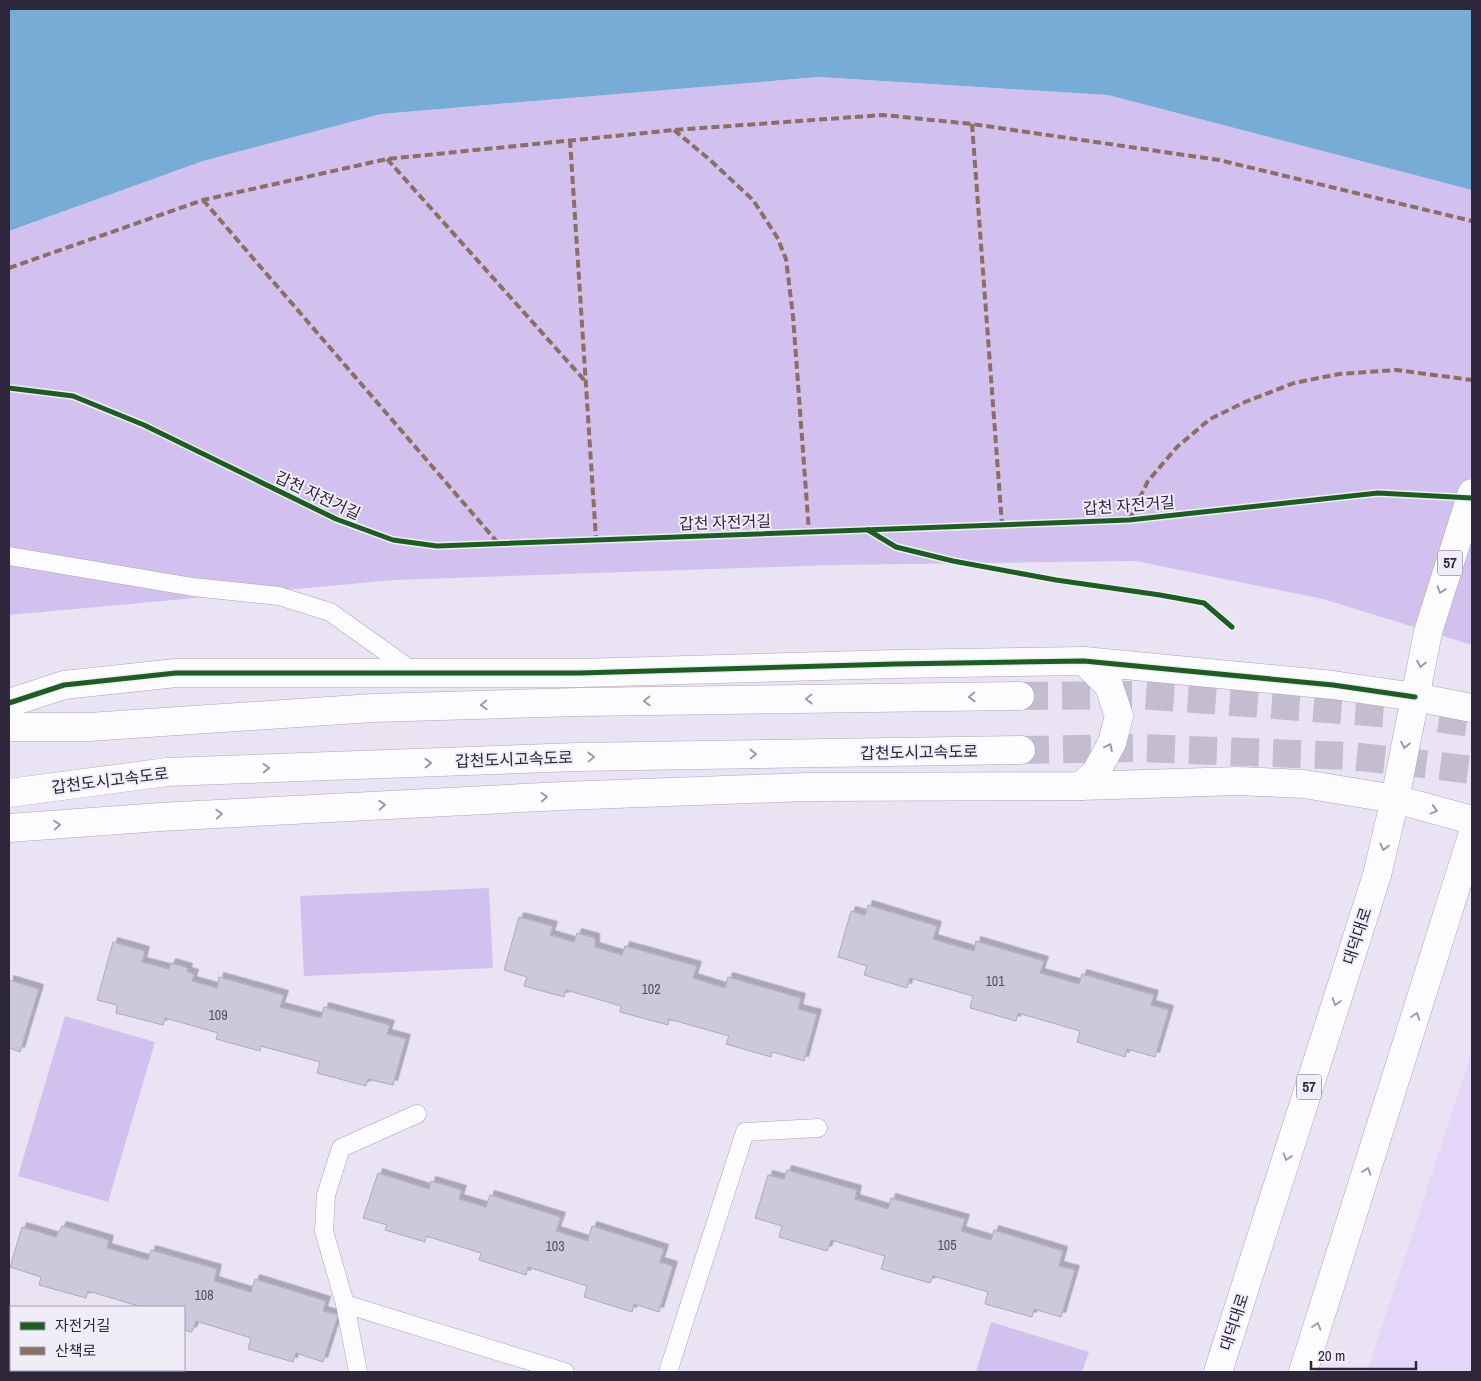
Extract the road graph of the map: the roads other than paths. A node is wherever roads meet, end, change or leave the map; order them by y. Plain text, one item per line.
1 (1472, 493) edge
2 (9, 556) edge
3 (1084, 661) junction
4 (414, 672) junction
5 (1020, 696) tunnel mouth
6 (1414, 697) junction
7 (9, 704) edge
8 (1472, 708) edge
9 (9, 727) edge
10 (1021, 750) tunnel mouth
11 (1081, 786) junction
12 (9, 793) edge
13 (1395, 799) junction
14 (1472, 820) edge
15 (9, 828) edge
16 (1472, 836) edge
17 (417, 1114) dead end
18 (818, 1128) dead end
19 (345, 1304) junction
20 (358, 1372) edge
21 (565, 1372) edge
22 (668, 1372) edge
23 (1218, 1372) edge
24 (1303, 1372) edge

1 -> 6 main road, 대덕대로 / 57
2 - 4 lane
3 - 4 main road
3 - 6 main road
11 -> 3 main road
4 - 7 main road
5 -> 9 main road
6 - 8 main road
6 -> 13 main road, 대덕대로 / 57
12 -> 10 main road, 갑천도시고속도로
11 - 13 main road
15 -> 11 main road
13 -> 14 main road
13 -> 23 main road, 대덕대로 / 57
24 -> 16 main road
17 - 19 lane
18 - 22 lane
19 - 20 lane
19 - 21 lane

